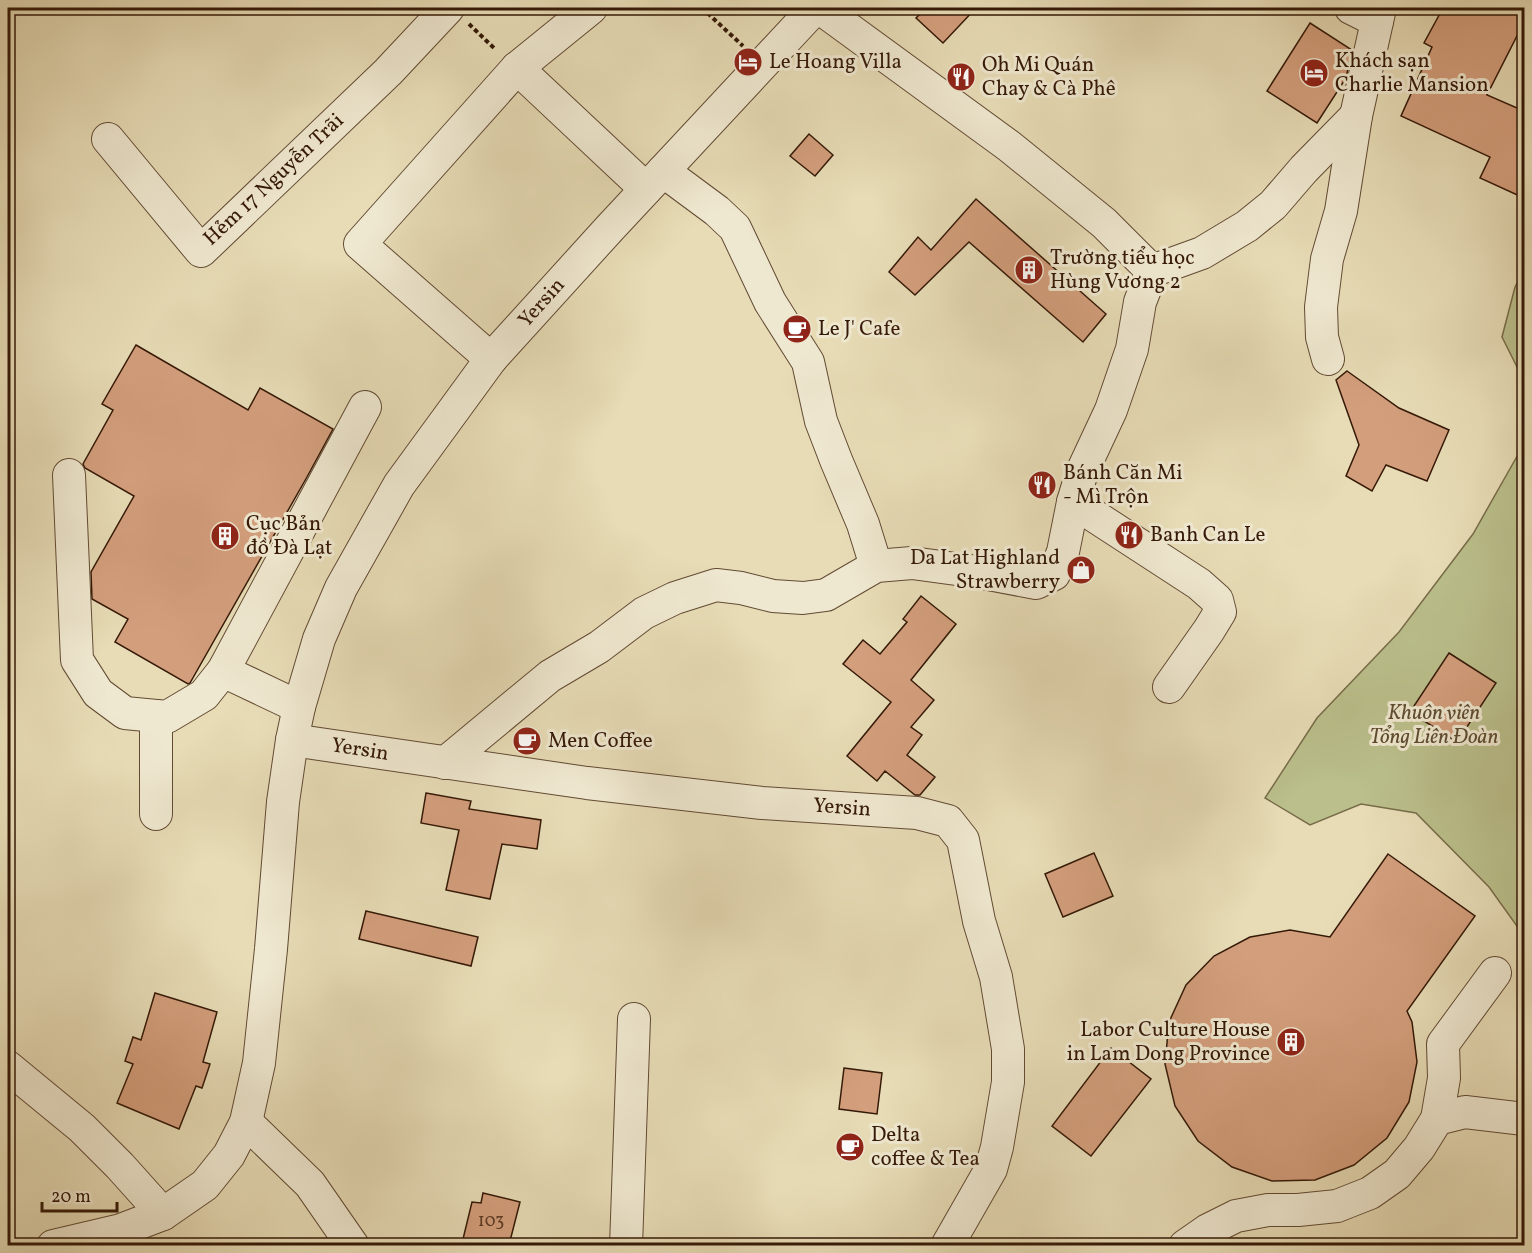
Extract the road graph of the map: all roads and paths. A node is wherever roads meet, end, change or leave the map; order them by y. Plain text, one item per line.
1 (591, 8) edge
2 (702, 8) edge
3 (815, 8) edge
4 (820, 8) edge
5 (1369, 12) edge
6 (458, 15) edge
7 (763, 64) junction
8 (517, 68) junction
9 (1356, 116) junction
10 (108, 139) dead end
11 (655, 180) junction
12 (1152, 271) junction
13 (491, 359) junction
14 (1328, 359) dead end
15 (365, 407) dead end
16 (69, 475) dead end
17 (1073, 502) junction
18 (876, 566) junction
19 (223, 671) junction
20 (1169, 687) dead end
21 (299, 707) junction
22 (156, 716) junction
23 (292, 740) junction
24 (445, 763) junction
25 (156, 814) dead end
26 (1495, 974) dead end
27 (634, 1018) dead end
28 (8, 1067) edge
29 (1437, 1119) junction
30 (1524, 1119) edge
31 (246, 1122) junction
32 (163, 1214) junction
33 (124, 1236) edge
34 (952, 1237) edge
35 (53, 1245) edge
36 (353, 1245) edge
37 (626, 1245) edge
38 (1185, 1245) edge

1 - 8 street
2 - 7 path
3 - 7 street, Yersin
4 - 12 street
5 - 9 street
6 - 8 path
6 - 10 street, Hẻm 17 Nguyễn Trãi
7 - 11 street, Yersin
8 - 11 street
8 - 13 street
9 - 12 street
9 - 14 street
11 - 13 street, Yersin
11 - 18 street
12 - 17 street
13 - 21 street, Yersin
15 - 19 street
16 - 22 street
17 - 18 street
17 - 20 street
18 - 24 street
19 - 21 street
19 - 22 street
21 - 23 street, Yersin
22 - 25 street
23 - 24 street, Yersin
23 - 31 street, Yersin
24 - 34 street, Yersin
26 - 29 street
27 - 37 street
28 - 32 street
29 - 30 street
29 - 38 street
31 - 32 street, Yersin
31 - 36 street
32 - 33 street, Yersin
33 - 35 street, Yersin

